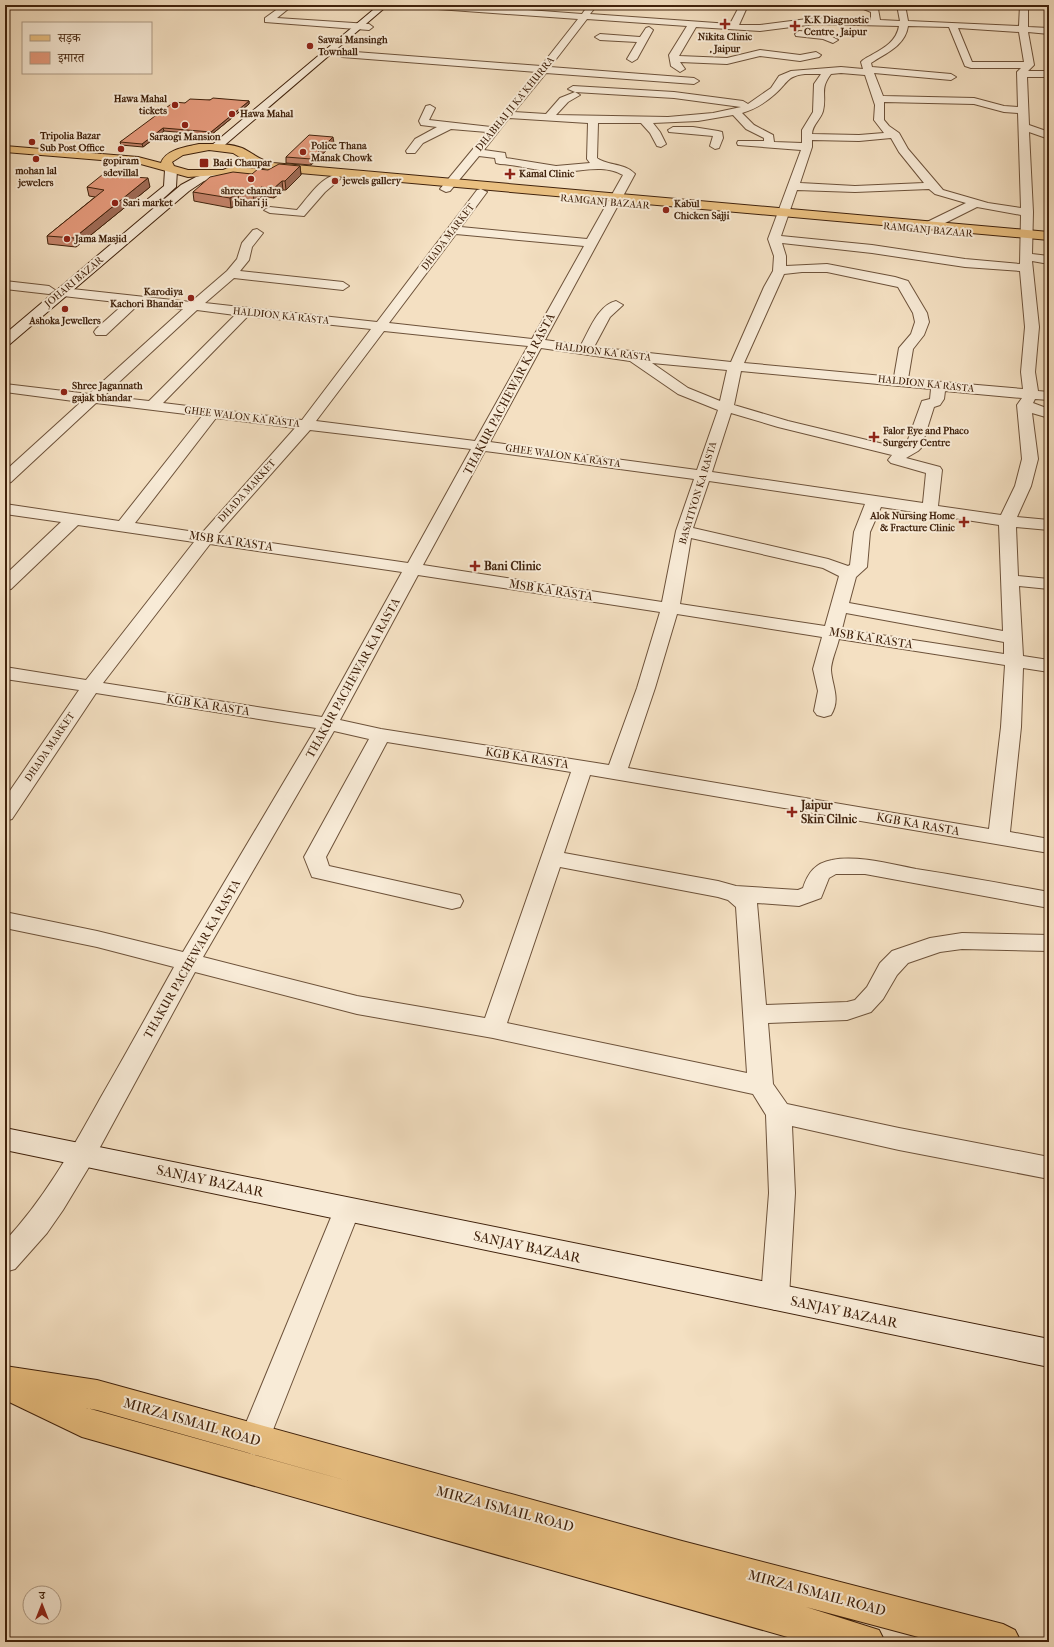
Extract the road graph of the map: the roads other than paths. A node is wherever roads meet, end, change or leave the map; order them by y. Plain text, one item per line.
1 (289, 5) edge
2 (384, 5) edge
3 (395, 5) edge
4 (424, 5) edge
5 (593, 5) edge
6 (744, 5) edge
7 (858, 5) edge
8 (1024, 5) edge
9 (452, 6) edge
10 (871, 8) junction
11 (896, 9) edge
12 (645, 11) dead end
13 (966, 14) dead end
14 (996, 17) dead end
15 (583, 18) junction
16 (612, 19) junction
17 (638, 21) junction
18 (876, 22) junction
19 (904, 23) junction
20 (692, 24) junction
21 (957, 25) junction
22 (359, 26) junction
23 (369, 27) junction
24 (733, 27) junction
25 (763, 28) junction
26 (992, 28) junction
27 (650, 29) dead end
28 (1023, 30) junction
29 (1049, 31) edge
30 (643, 40) junction
31 (833, 40) dead end
32 (342, 54) junction
33 (632, 59) dead end
34 (674, 59) junction
35 (733, 61) junction
36 (446, 62) junction
37 (1029, 65) junction
38 (544, 69) junction
39 (959, 70) junction
40 (868, 71) junction
41 (726, 72) dead end
42 (825, 72) junction
43 (437, 73) dead end
44 (702, 73) dead end
45 (1023, 74) junction
46 (1049, 74) edge
47 (620, 75) junction
48 (689, 79) junction
49 (610, 96) junction
50 (878, 99) junction
51 (753, 105) junction
52 (430, 108) dead end
53 (734, 111) junction
54 (1024, 112) junction
55 (507, 115) junction
56 (549, 117) junction
57 (593, 120) junction
58 (644, 120) junction
59 (448, 126) junction
60 (1025, 127) junction
61 (494, 130) junction
62 (654, 132) junction
63 (895, 135) junction
64 (1049, 136) edge
65 (807, 142) junction
66 (742, 143) dead end
67 (5, 144) edge
68 (661, 144) dead end
69 (769, 145) junction
70 (715, 146) dead end
71 (216, 147) junction
72 (5, 149) edge
73 (230, 149) junction
74 (411, 151) dead end
75 (476, 152) junction
76 (173, 155) junction
77 (248, 156) junction
78 (600, 165) junction
79 (170, 169) junction
80 (228, 172) junction
81 (335, 178) junction
82 (448, 186) junction
83 (793, 186) junction
84 (932, 186) junction
85 (481, 192) junction
86 (614, 200) junction
87 (976, 203) junction
88 (270, 210) dead end
89 (1027, 212) junction
90 (783, 214) junction
91 (931, 225) junction
92 (452, 230) junction
93 (256, 233) dead end
94 (1049, 236) edge
95 (1027, 237) junction
96 (774, 239) junction
97 (1049, 241) edge
98 (591, 243) junction
99 (892, 252) junction
100 (1049, 260) edge
101 (1026, 263) junction
102 (779, 271) junction
103 (232, 274) junction
104 (895, 280) junction
105 (5, 285) edge
106 (343, 286) dead end
107 (56, 291) junction
108 (136, 300) junction
109 (616, 305) dead end
110 (194, 306) junction
111 (245, 312) junction
112 (11, 320) dead end
113 (380, 327) junction
114 (101, 332) dead end
115 (5, 341) edge
116 (535, 343) junction
117 (585, 351) junction
118 (634, 357) junction
119 (737, 366) junction
120 (901, 381) junction
121 (938, 385) junction
122 (5, 388) edge
123 (1049, 396) edge
124 (93, 399) junction
125 (1028, 400) junction
126 (152, 406) junction
127 (726, 406) junction
128 (212, 413) junction
129 (1049, 414) edge
130 (306, 425) junction
131 (482, 446) junction
132 (902, 453) junction
133 (702, 475) junction
134 (5, 479) edge
135 (874, 501) junction
136 (5, 509) edge
137 (930, 509) junction
138 (74, 519) junction
139 (1007, 520) junction
140 (1049, 525) edge
141 (124, 526) junction
142 (684, 530) junction
143 (206, 538) junction
144 (414, 569) junction
145 (848, 575) junction
146 (1010, 580) junction
147 (1049, 584) edge
148 (5, 586) edge
149 (840, 607) junction
150 (670, 608) junction
151 (831, 632) junction
152 (1013, 638) junction
153 (1014, 661) junction
154 (1049, 666) edge
155 (5, 673) edge
156 (91, 686) junction
157 (824, 711) dead end
158 (328, 724) junction
159 (381, 735) junction
160 (583, 767) junction
161 (616, 773) junction
162 (5, 814) edge
163 (999, 838) junction
164 (1049, 846) edge
165 (553, 858) junction
166 (736, 894) junction
167 (1049, 900) edge
168 (452, 901) dead end
169 (5, 920) edge
170 (1049, 943) edge
171 (188, 963) junction
172 (755, 1014) junction
173 (493, 1029) junction
174 (761, 1086) junction
175 (779, 1113) junction
176 (5, 1139) edge
177 (83, 1154) junction
178 (1049, 1168) edge
179 (347, 1210) junction
180 (5, 1260) edge
181 (775, 1298) junction
182 (1049, 1353) edge
183 (5, 1381) edge
184 (5, 1384) edge
185 (254, 1440) junction
186 (867, 1642) edge
187 (1003, 1642) edge

1 - 22 street
2 - 22 street
3 - 23 street
4 - 9 street
5 - 15 street, DHABHAI JI KA KHURRA
6 - 24 street
7 - 10 street
8 - 28 street
9 - 15 street
10 - 11 street
10 - 18 street
11 - 19 street
12 - 17 street
13 - 21 street
14 - 26 street
15 - 16 street
15 - 38 street, DHABHAI JI KA KHURRA
16 - 17 street
16 - 30 street
17 - 20 street
18 - 19 street
18 - 25 street
19 - 21 street
19 - 40 street
20 - 24 street
20 - 34 street
21 - 26 street
21 - 39 street
22 - 23 street
22 - 71 street
23 - 32 street
24 - 25 street
25 - 31 street
26 - 28 street
27 - 30 street
28 - 29 street
28 - 37 street
30 - 33 street
32 - 36 street
32 - 73 street
34 - 35 street
34 - 48 street
35 - 41 street
35 - 42 street
36 - 38 street
36 - 43 street
37 - 39 street
37 - 45 street
38 - 47 street
38 - 55 street, DHABHAI JI KA KHURRA
39 - 40 street
40 - 42 street
40 - 50 street
42 - 51 street
42 - 65 street
44 - 48 street
45 - 46 street
45 - 54 street
47 - 48 street
47 - 49 street
49 - 51 street
49 - 56 street
50 - 54 street
50 - 63 street
51 - 53 street
52 - 59 street
53 - 58 street
53 - 69 street
54 - 60 street
55 - 56 street
55 - 61 street, DHABHAI JI KA KHURRA
56 - 57 street
57 - 58 street
57 - 78 street
58 - 62 street
59 - 61 street
59 - 74 street
60 - 64 street
60 - 89 street
61 - 75 street, DHABHAI JI KA KHURRA
62 - 68 street
62 - 70 street
63 - 65 street
63 - 84 street
65 - 69 street
65 - 83 street
66 - 69 street
67 - 76 main road, RAMGANJ BAZAAR
71 - 73 main road, RAMGANJ BAZAAR
71 - 76 main road, RAMGANJ BAZAAR
72 - 79 main road, RAMGANJ BAZAAR
73 - 77 main road, RAMGANJ BAZAAR
75 - 78 street
75 - 82 street, DHABHAI JI KA KHURRA
76 - 79 main road
77 - 80 main road
77 - 82 main road, RAMGANJ BAZAAR
78 - 86 street, THAKUR PACHEWAR KA RASTA
79 - 80 main road, RAMGANJ BAZAAR
79 - 107 street, JOHARI BAZAR
80 - 81 main road, RAMGANJ BAZAAR
80 - 107 street, JOHARI BAZAR
81 - 82 main road, RAMGANJ BAZAAR
81 - 88 street
82 - 85 main road, RAMGANJ BAZAAR
82 - 86 main road, RAMGANJ BAZAAR
83 - 84 street
83 - 90 street
84 - 87 street
85 - 86 main road, RAMGANJ BAZAAR
85 - 92 street, DHADA MARKET
86 - 90 main road, RAMGANJ BAZAAR
86 - 98 street, THAKUR PACHEWAR KA RASTA
87 - 89 street
87 - 91 street
89 - 95 street
90 - 91 main road, RAMGANJ BAZAAR
90 - 95 main road, RAMGANJ BAZAAR
90 - 96 street
91 - 95 main road, RAMGANJ BAZAAR
92 - 98 street
92 - 113 street, DHADA MARKET
93 - 103 street
94 - 95 main road, RAMGANJ BAZAAR
95 - 97 main road, RAMGANJ BAZAAR
95 - 101 street
96 - 99 street
96 - 102 street
98 - 116 street, THAKUR PACHEWAR KA RASTA
99 - 101 street
99 - 104 street
100 - 101 street
101 - 125 street
102 - 104 street
102 - 119 street, BASATIYON KA RASTA
103 - 106 street
103 - 110 street
104 - 120 street
105 - 107 street, HALDION KA RASTA
107 - 108 street, HALDION KA RASTA
107 - 112 street, JOHARI BAZAR
107 - 115 street, JOHARI BAZAR
108 - 110 street, HALDION KA RASTA
108 - 114 street
109 - 117 street
110 - 111 street, HALDION KA RASTA
110 - 124 street
111 - 113 street, HALDION KA RASTA
111 - 126 street
113 - 116 street, HALDION KA RASTA
113 - 130 street, DHADA MARKET
116 - 117 street, HALDION KA RASTA
116 - 131 street, THAKUR PACHEWAR KA RASTA
117 - 118 street, HALDION KA RASTA
118 - 119 street, HALDION KA RASTA
118 - 127 street
119 - 120 street, HALDION KA RASTA
119 - 127 street, BASATIYON KA RASTA
120 - 121 street, HALDION KA RASTA
121 - 125 street, HALDION KA RASTA
121 - 132 street
122 - 124 street, GHEE WALON KA RASTA
123 - 125 street, HALDION KA RASTA
124 - 126 street, GHEE WALON KA RASTA
124 - 134 street
125 - 129 street
125 - 139 street
126 - 128 street, GHEE WALON KA RASTA
127 - 132 street
127 - 133 street, BASATIYON KA RASTA
128 - 130 street, GHEE WALON KA RASTA
128 - 141 street
130 - 131 street, GHEE WALON KA RASTA
130 - 143 street, DHADA MARKET
131 - 133 street, GHEE WALON KA RASTA
131 - 144 street, THAKUR PACHEWAR KA RASTA
132 - 137 street
133 - 135 street, GHEE WALON KA RASTA
133 - 142 street, BASATIYON KA RASTA
135 - 137 street, GHEE WALON KA RASTA
135 - 145 street
136 - 138 street, MSB KA RASTA
137 - 139 street, GHEE WALON KA RASTA
138 - 141 street, MSB KA RASTA
138 - 148 street
139 - 140 street, GHEE WALON KA RASTA
139 - 146 street
141 - 143 street, MSB KA RASTA
142 - 145 street
142 - 150 street, BASATIYON KA RASTA
143 - 144 street, MSB KA RASTA
143 - 156 street, DHADA MARKET
144 - 150 street, MSB KA RASTA
144 - 158 street, THAKUR PACHEWAR KA RASTA
145 - 149 street
146 - 147 street
146 - 152 street
149 - 151 street
149 - 152 street
150 - 151 street, MSB KA RASTA
150 - 161 street, BASATIYON KA RASTA
151 - 153 street, MSB KA RASTA
151 - 157 street
152 - 153 street
153 - 154 street, MSB KA RASTA
153 - 163 street
155 - 156 street, KGB KA RASTA
156 - 158 street, KGB KA RASTA
156 - 162 street, DHADA MARKET
158 - 159 street, KGB KA RASTA
158 - 171 street, THAKUR PACHEWAR KA RASTA
159 - 160 street, KGB KA RASTA
159 - 168 street
160 - 161 street, KGB KA RASTA
160 - 165 street
161 - 163 street, KGB KA RASTA
163 - 164 street, KGB KA RASTA
165 - 166 street
165 - 173 street
166 - 167 street
166 - 172 street
169 - 171 street
170 - 172 street
171 - 173 street
171 - 177 street, THAKUR PACHEWAR KA RASTA
172 - 174 street
173 - 174 street
174 - 175 street
175 - 178 street
175 - 181 street
176 - 177 street, SANJAY BAZAAR
177 - 179 street, SANJAY BAZAAR
177 - 180 street, THAKUR PACHEWAR KA RASTA
179 - 181 street, SANJAY BAZAAR
179 - 185 street
181 - 182 street, SANJAY BAZAAR
183 - 185 main road, MIRZA ISMAIL ROAD
184 - 186 main road
185 - 187 main road, MIRZA ISMAIL ROAD

